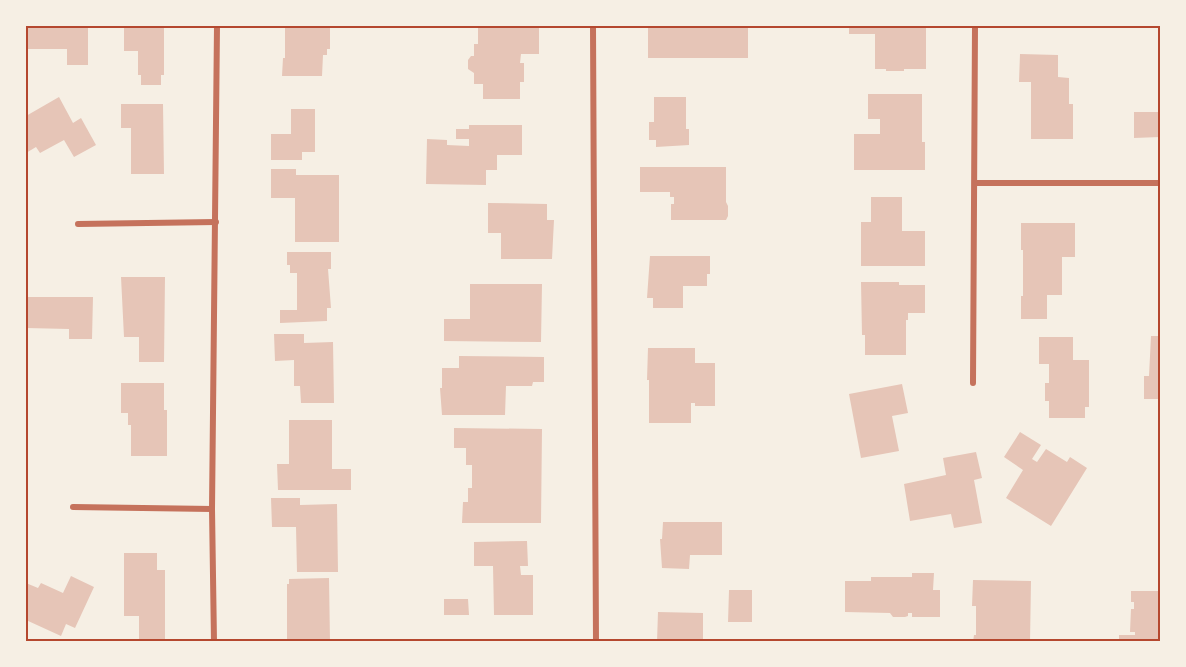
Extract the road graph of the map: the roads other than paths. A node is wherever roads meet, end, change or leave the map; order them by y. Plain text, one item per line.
1 (217, 26) edge
2 (593, 26) edge
3 (975, 26) edge
4 (975, 183) junction
5 (1161, 183) edge
6 (216, 222) junction
7 (78, 224) dead end
8 (973, 383) dead end
9 (73, 507) dead end
10 (212, 508) junction
11 (214, 642) edge
12 (596, 642) edge

1 - 6 street
2 - 12 street
3 - 4 street
4 - 5 street
4 - 8 street
6 - 7 street
6 - 10 street
9 - 10 street
10 - 11 street

